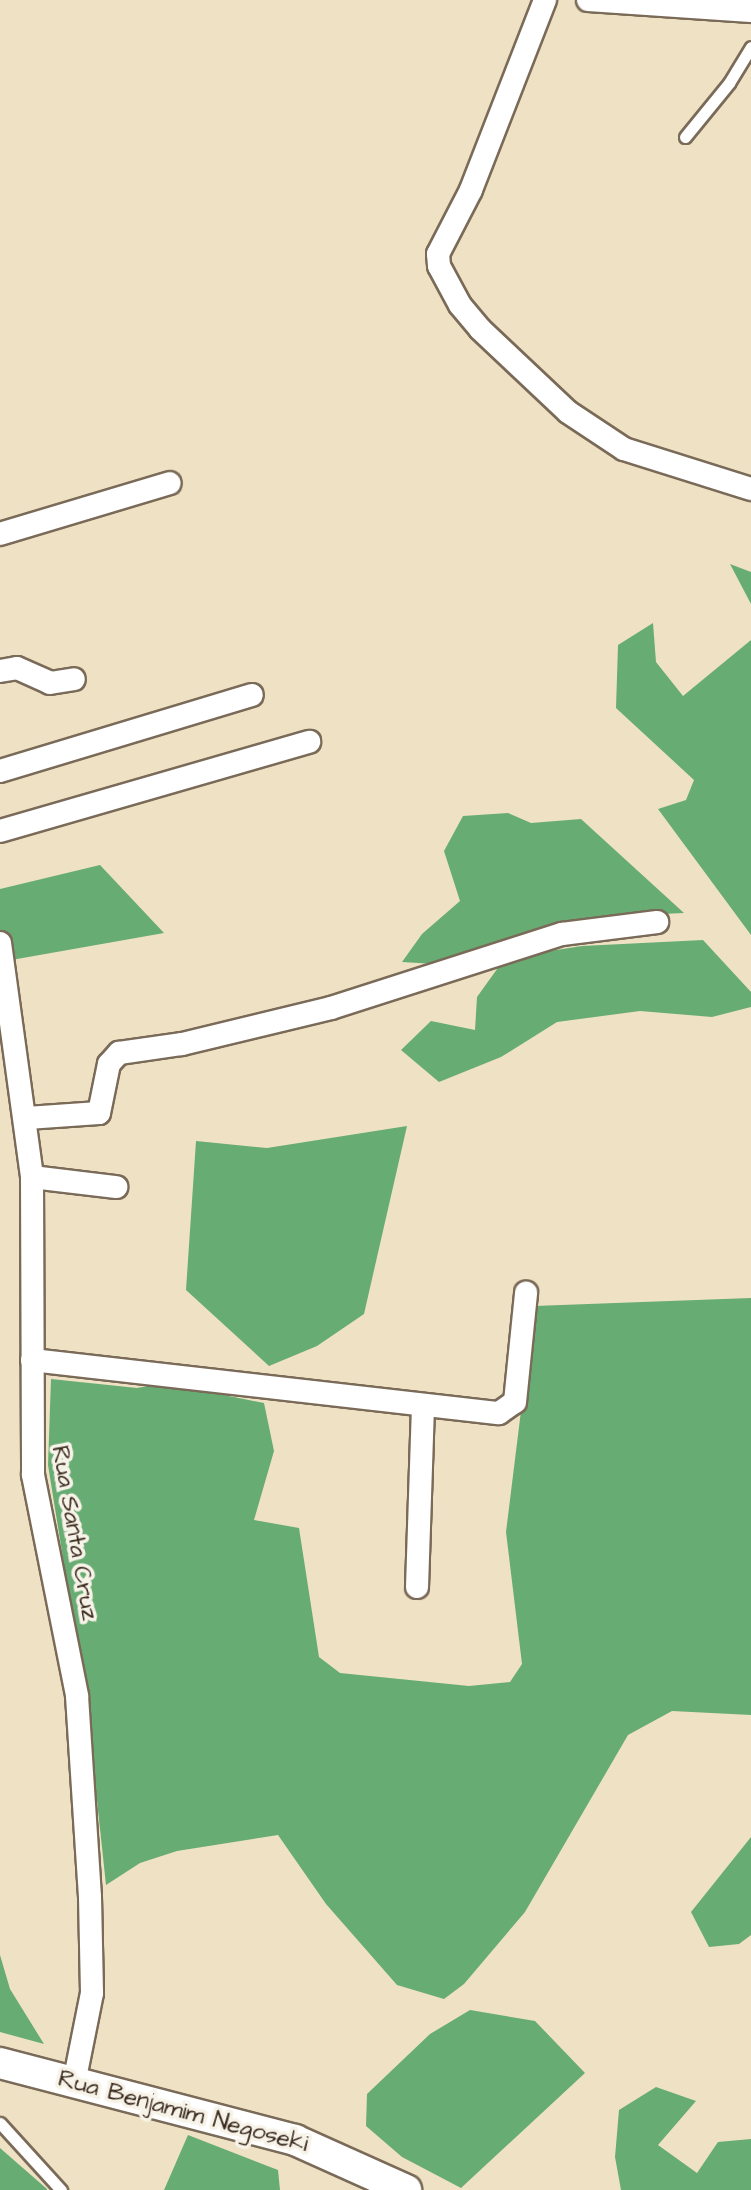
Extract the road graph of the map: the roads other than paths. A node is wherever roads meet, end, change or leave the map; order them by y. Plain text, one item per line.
1 (545, 0) edge
2 (588, 0) edge
3 (751, 11) edge
4 (751, 47) edge
5 (685, 137) dead end
6 (170, 483) dead end
7 (751, 489) edge
8 (0, 534) edge
9 (0, 671) edge
10 (74, 679) dead end
11 (252, 695) dead end
12 (309, 742) dead end
13 (0, 771) edge
14 (0, 831) edge
15 (657, 922) dead end
16 (0, 943) edge
17 (27, 1118) junction
18 (32, 1177) junction
19 (116, 1187) dead end
20 (526, 1293) dead end
21 (32, 1360) junction
22 (423, 1405) junction
23 (417, 1587) dead end
24 (0, 2063) edge
25 (74, 2083) junction
26 (0, 2123) edge
27 (61, 2190) edge
28 (406, 2190) edge

1 - 7 street
2 - 3 street
4 - 5 lane
6 - 8 street
9 - 10 street
11 - 13 street
12 - 14 street
15 - 17 street
16 - 17 street, Rua Santa Cruz
17 - 18 street, Rua Santa Cruz
18 - 19 street
18 - 21 street, Rua Santa Cruz
20 - 22 street
21 - 22 street
21 - 25 street, Rua Santa Cruz
22 - 23 street
24 - 25 main road, Rua Benjamim Negoseki
25 - 28 main road, Rua Benjamim Negoseki
26 - 27 lane

